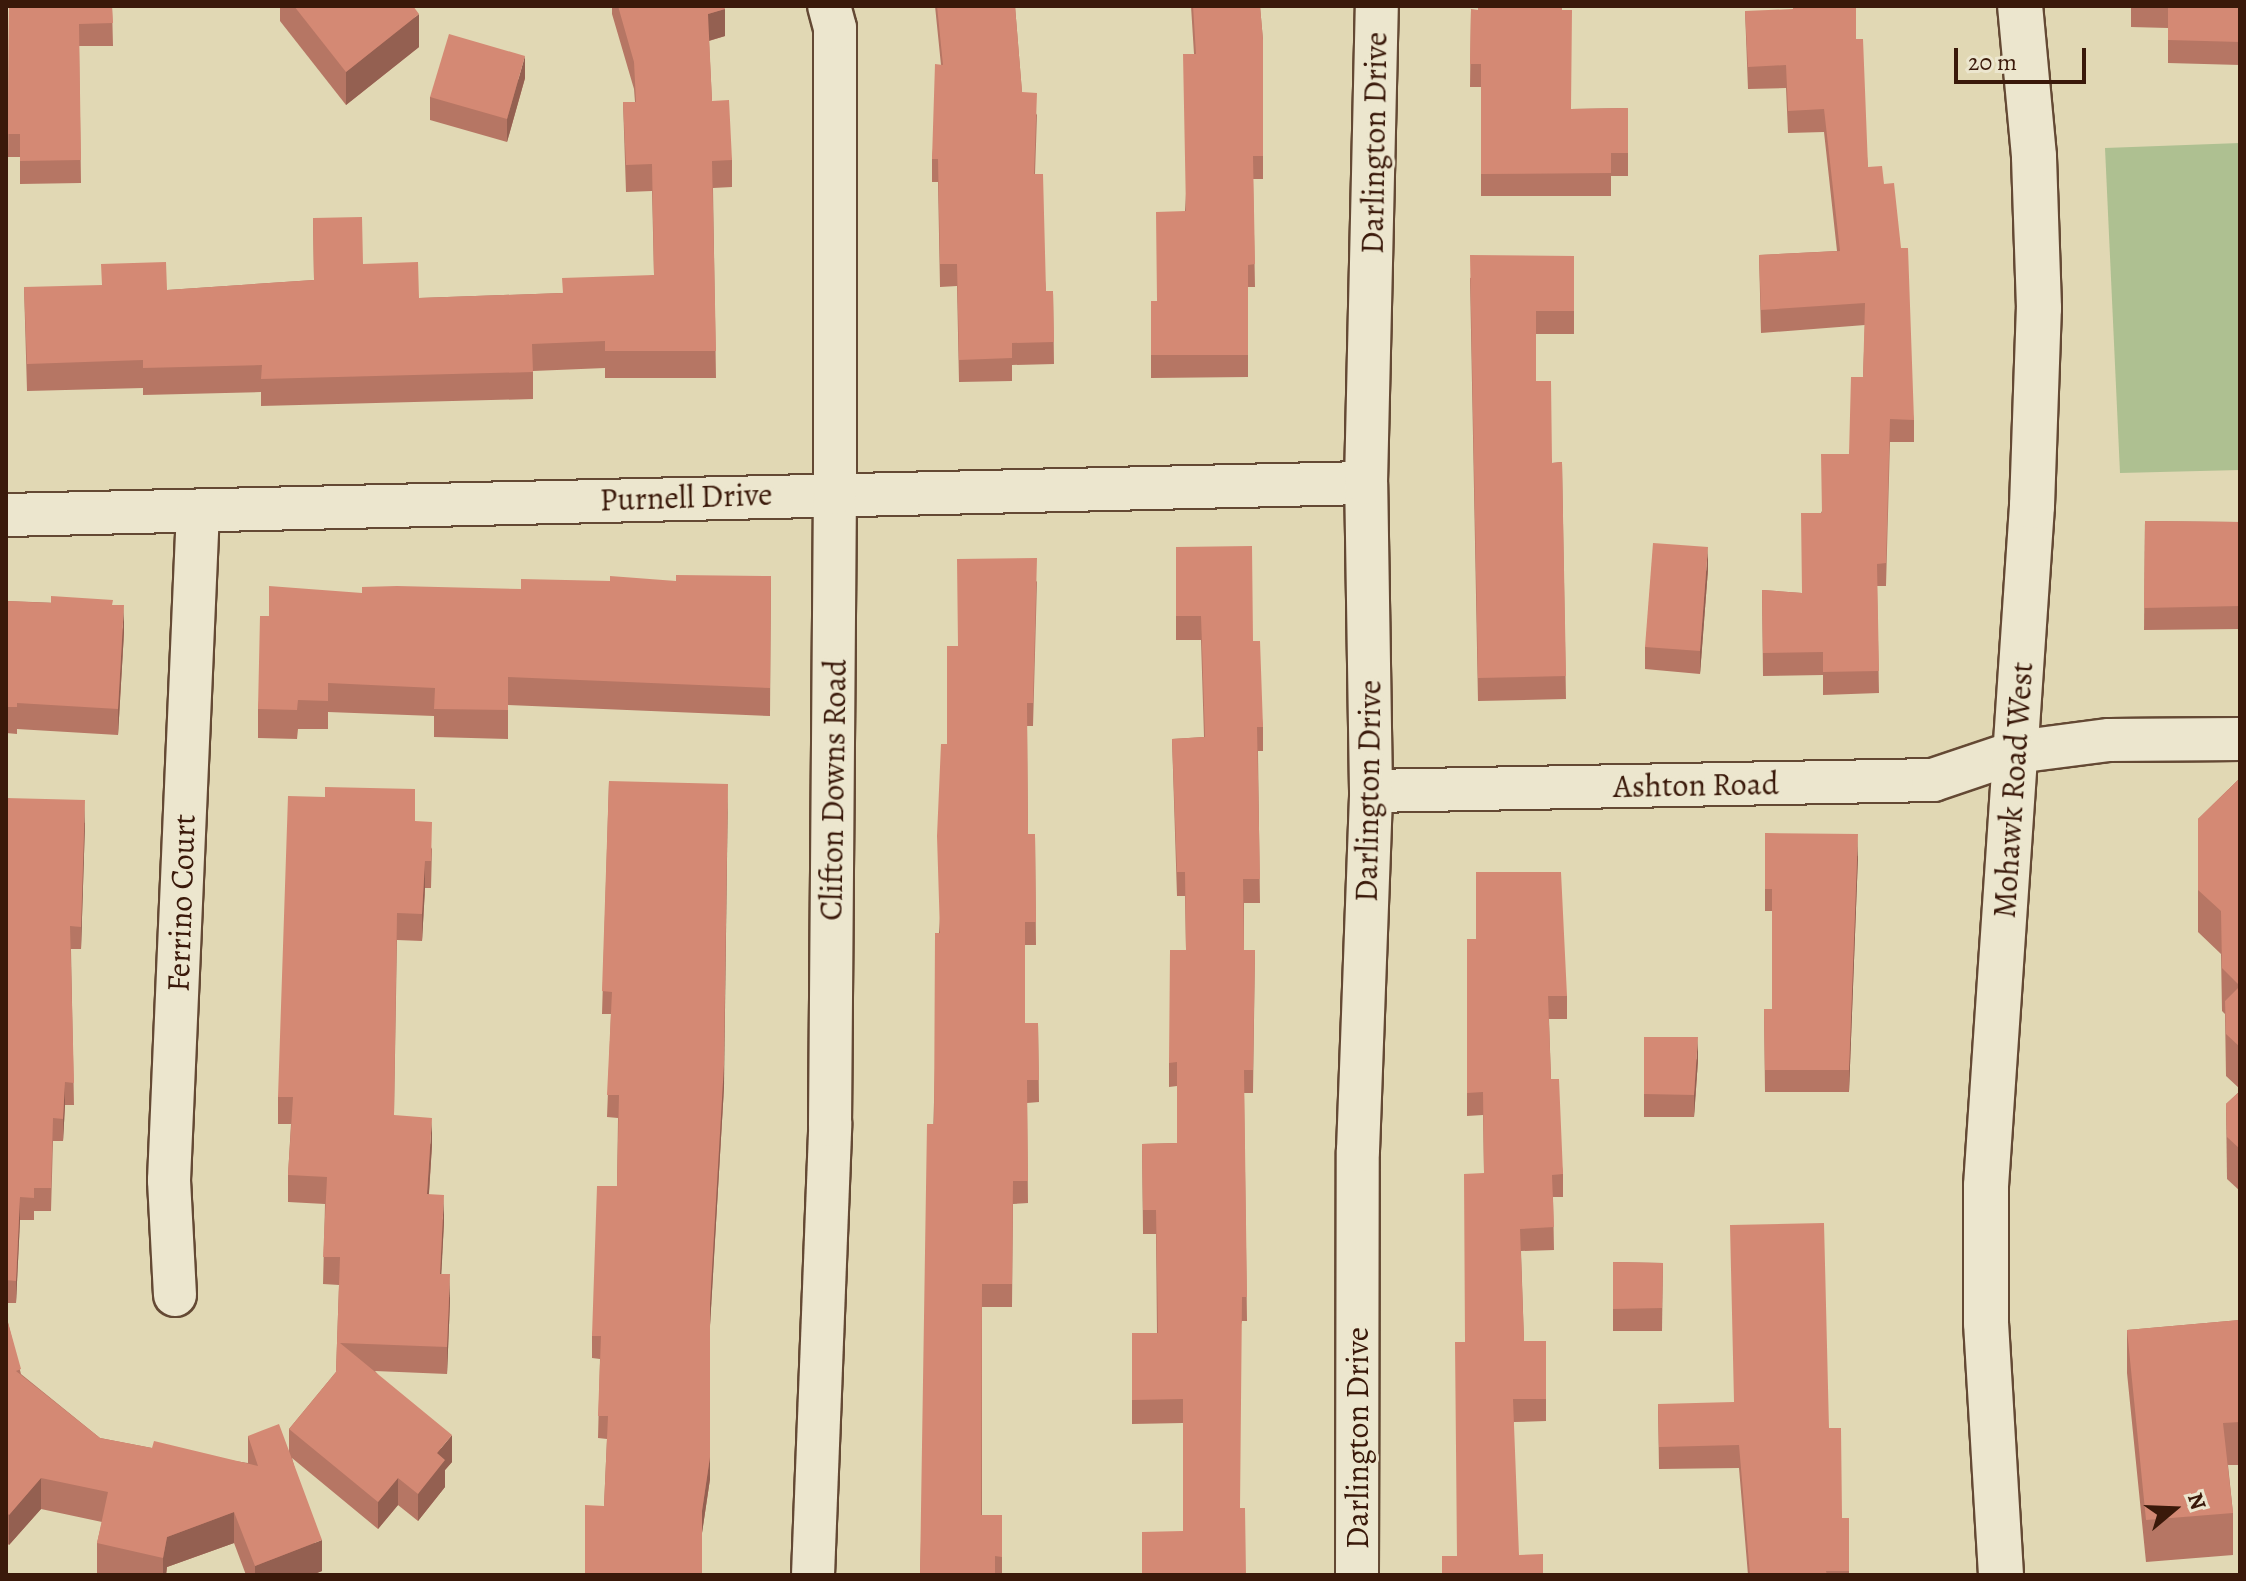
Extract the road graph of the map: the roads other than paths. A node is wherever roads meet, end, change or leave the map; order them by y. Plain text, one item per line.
1 (829, 6) edge
2 (1377, 6) edge
3 (2020, 6) edge
4 (1366, 483) junction
5 (835, 493) junction
6 (198, 511) junction
7 (6, 515) edge
8 (2240, 739) edge
9 (2016, 752) junction
10 (1371, 791) junction
11 (175, 1295) dead end
12 (813, 1575) edge
13 (1357, 1575) edge
14 (2001, 1575) edge

1 - 5 street, Clifton Downs Road
2 - 4 street, Darlington Drive
3 - 9 main road, Mohawk Road West
4 - 5 street, Purnell Drive
4 - 10 street, Darlington Drive
5 - 6 street, Purnell Drive
5 - 12 street, Clifton Downs Road
6 - 7 street, Purnell Drive
6 - 11 street, Ferrino Court
8 - 9 street, Ashton Road
9 - 10 street, Ashton Road
9 - 14 main road, Mohawk Road West
10 - 13 street, Darlington Drive

